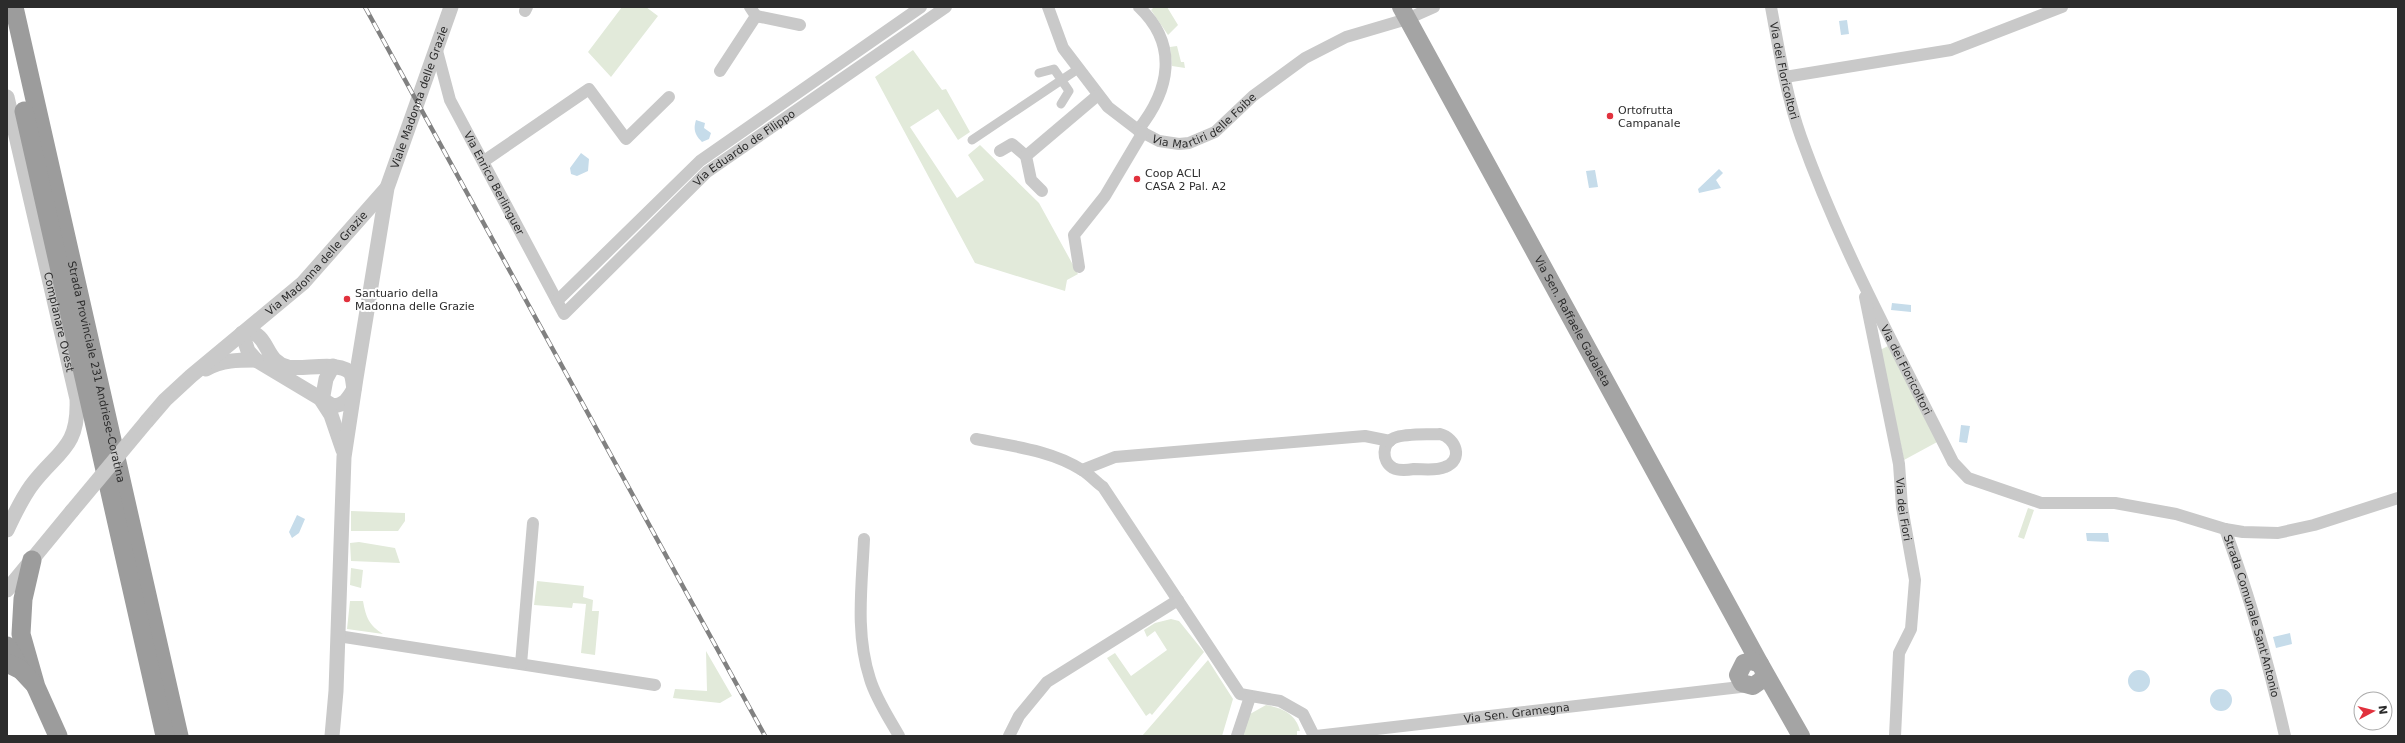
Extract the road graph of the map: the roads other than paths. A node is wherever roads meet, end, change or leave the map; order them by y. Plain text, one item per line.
1 (14, 7) edge
2 (451, 7) edge
3 (921, 7) edge
4 (946, 7) edge
5 (1048, 7) edge
6 (1139, 7) edge
7 (1434, 7) edge
8 (1771, 7) edge
9 (2062, 7) edge
10 (753, 11) edge
11 (1404, 13) edge
12 (800, 25) dead end
13 (7, 37) edge
14 (436, 47) junction
15 (1078, 69) junction
16 (720, 72) dead end
17 (1039, 73) dead end
18 (1785, 78) junction
19 (1062, 79) junction
20 (1098, 95) junction
21 (7, 97) edge
22 (669, 97) dead end
23 (1061, 104) dead end
24 (1140, 131) junction
25 (972, 140) dead end
26 (1000, 151) dead end
27 (1026, 156) junction
28 (484, 161) junction
29 (387, 188) junction
30 (1042, 191) dead end
31 (1080, 267) dead end
32 (1862, 282) junction
33 (557, 302) junction
34 (564, 314) joint
35 (242, 333) junction
36 (256, 360) junction
37 (333, 366) junction
38 (191, 376) junction
39 (354, 389) junction
40 (322, 401) junction
41 (976, 439) dead end
42 (1390, 441) junction
43 (344, 457) junction
44 (1082, 470) junction
45 (2398, 498) edge
46 (533, 523) dead end
47 (2225, 529) junction
48 (7, 530) edge
49 (864, 539) dead end
50 (32, 560) junction
51 (7, 590) edge
52 (1178, 600) junction
53 (7, 616) edge
54 (21, 634) junction
55 (338, 636) junction
56 (7, 646) edge
57 (521, 664) junction
58 (14, 666) edge
59 (1752, 673) junction
60 (655, 685) dead end
61 (36, 687) junction
62 (1718, 690) junction
63 (1250, 697) junction
64 (167, 715) junction
65 (58, 736) edge
66 (161, 736) edge
67 (165, 736) edge
68 (180, 736) edge
69 (188, 736) edge
70 (332, 736) edge
71 (899, 736) edge
72 (1009, 736) edge
73 (1237, 736) edge
74 (1315, 736) edge
75 (1801, 736) edge
76 (1895, 736) edge
77 (2286, 736) edge

1 - 64 highway, Strada Provinciale 231 Andriese-Coratina
2 - 14 street, Viale Madonna delle Grazie
3 - 33 street, Via Eduardo de Filippo
4 - 34 street, Via Eduardo de Filippo
5 - 15 street, Via Martiri delle Foibe
6 - 24 street
7 - 11 street, Via Martiri delle Foibe
8 - 18 street, Via dei Floricoltori
9 - 18 street
10 - 12 street
10 - 16 street
11 - 24 street, Via Martiri delle Foibe
11 - 59 main road, Via Sen. Raffaele Gadaleta
13 - 64 highway, Strada Provinciale 231 Andriese-Coratina
14 - 28 street, Via Enrico Berlinguer
14 - 29 street, Viale Madonna delle Grazie
15 - 19 street
15 - 20 street, Via Martiri delle Foibe
17 - 19 street
18 - 32 street, Via dei Floricoltori
19 - 23 street
19 - 25 street
20 - 24 street, Via Martiri delle Foibe
20 - 27 street
21 - 48 street, Complanare Ovest
22 - 28 street
24 - 31 street
26 - 27 street
27 - 30 street
28 - 33 street, Via Enrico Berlinguer
29 - 35 street, Via Madonna delle Grazie
29 - 39 street
32 - 47 street, Via dei Floricoltori
32 - 76 street, Via dei Fiori
33 - 34 street, Via Enrico Berlinguer
35 - 36 street
35 - 37 street
35 - 38 street, Via Madonna delle Grazie
36 - 38 street
36 - 40 street
37 - 39 street
37 - 40 street
38 - 50 street, bridge
39 - 40 street
39 - 43 street
40 - 43 street
41 - 44 street
42 - 42 street
42 - 44 street
43 - 55 street
44 - 52 street
45 - 47 street, Strada Comunale Sant'Antonio
46 - 57 street
47 - 77 street, Strada Comunale Sant'Antonio
49 - 71 street
50 - 51 street
50 - 54 highway
52 - 63 street
52 - 72 street
53 - 54 highway
54 - 61 highway
55 - 57 street
55 - 70 street
56 - 58 highway
57 - 60 street
58 - 61 highway
59 - 62 street
59 - 62 street, Via Sen. Gramegna
59 - 75 main road, Via Sen. Raffaele Gadaleta
61 - 65 highway
62 - 74 street, Via Sen. Gramegna
63 - 73 street
63 - 74 street
64 - 66 highway
64 - 67 highway, Strada Provinciale 231 Andriese-Coratina
64 - 68 highway, Strada Provinciale 231 Andriese-Coratina
64 - 69 highway

